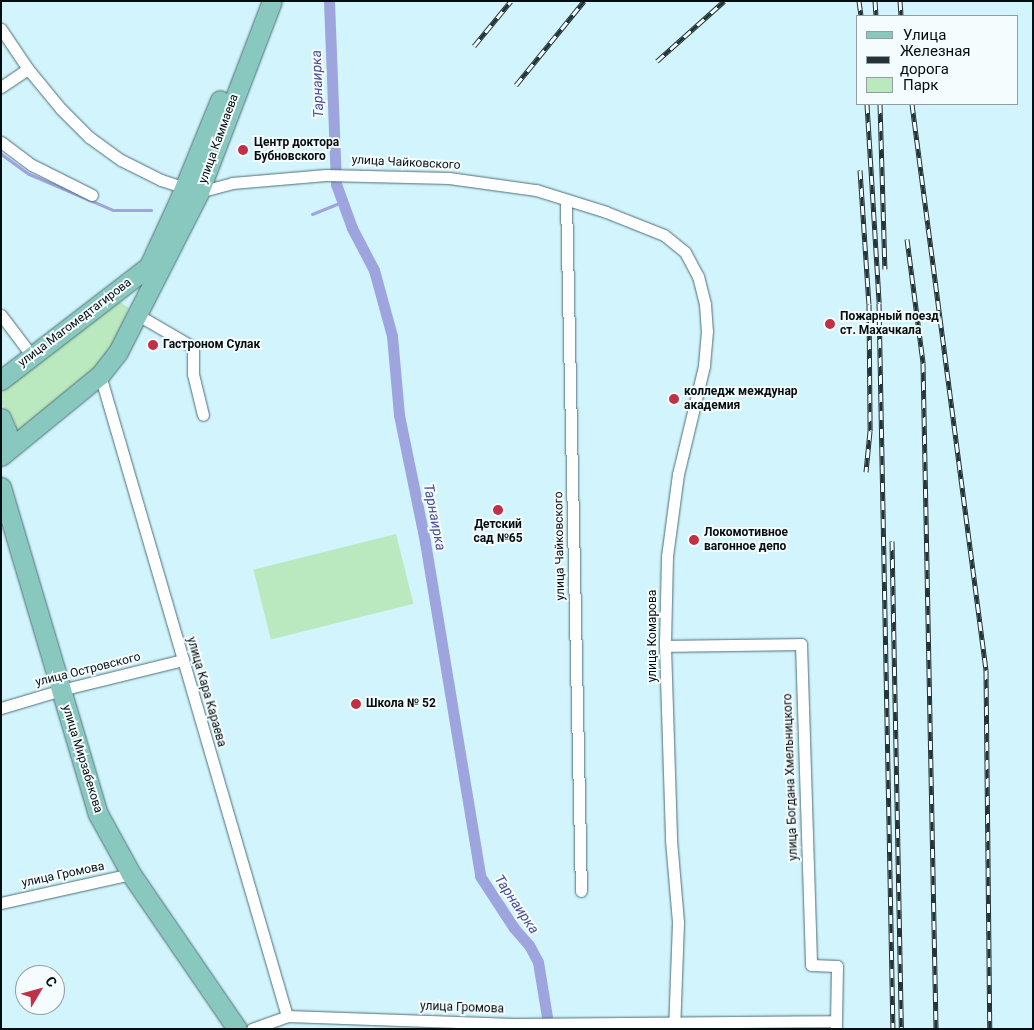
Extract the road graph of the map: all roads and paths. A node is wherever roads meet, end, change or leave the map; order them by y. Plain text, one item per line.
1 (259, 1) edge
2 (272, 1) edge
3 (1, 30) edge
4 (28, 69) junction
5 (1, 87) edge
6 (1, 142) edge
7 (192, 189) junction
8 (92, 195) dead end
9 (566, 200) junction
10 (685, 252) joint
11 (154, 269) junction
12 (1, 314) edge
13 (138, 315) junction
14 (32, 356) junction
15 (100, 375) junction
16 (1, 380) edge
17 (203, 415) dead end
18 (1, 418) edge
19 (1, 455) edge
20 (1, 487) edge
21 (1, 529) edge
22 (665, 646) junction
23 (183, 660) junction
24 (55, 692) junction
25 (1, 708) edge
26 (127, 875) junction
27 (581, 891) dead end
28 (1, 903) edge
29 (287, 1016) junction
30 (335, 1019) junction
31 (674, 1025) edge
32 (836, 1025) edge
33 (516, 1026) edge
34 (224, 1029) edge
35 (237, 1029) edge
36 (252, 1029) edge
37 (344, 1029) edge

1 - 7 main road, улица Каммаева
2 - 7 main road, улица Каммаева
3 - 4 street
4 - 5 street
4 - 7 street
6 - 8 street
7 - 9 street, улица Чайковского
7 - 11 main road, улица Каммаева
9 - 10 street, улица Чайковского
9 - 27 street, улица Чайковского
10 - 22 street, улица Комарова
11 - 13 main road, улица Магомедтагирова
11 - 14 main road, улица Магомедтагирова
12 - 14 street
13 - 15 main road, улица Магомедтагирова
13 - 17 street
14 - 16 main road, улица Магомедтагирова
15 - 19 main road, улица Магомедтагирова
15 - 23 street, улица Кара Караева
18 - 19 main road
20 - 24 main road, улица Мирзабекова
21 - 24 main road, улица Мирзабекова
22 - 31 street, улица Комарова
22 - 32 street, улица Богдана Хмельницкого
23 - 24 street, улица Островского
23 - 29 street, улица Кара Караева
24 - 25 street, улица Островского
24 - 26 main road, улица Мирзабекова
26 - 28 street, улица Громова
26 - 34 main road, улица Мирзабекова
26 - 35 main road, улица Мирзабекова
29 - 30 street, улица Громова
29 - 36 street, улица Громова
30 - 33 street, улица Громова
30 - 37 street
31 - 32 street, улица Громова
31 - 33 street, улица Громова

